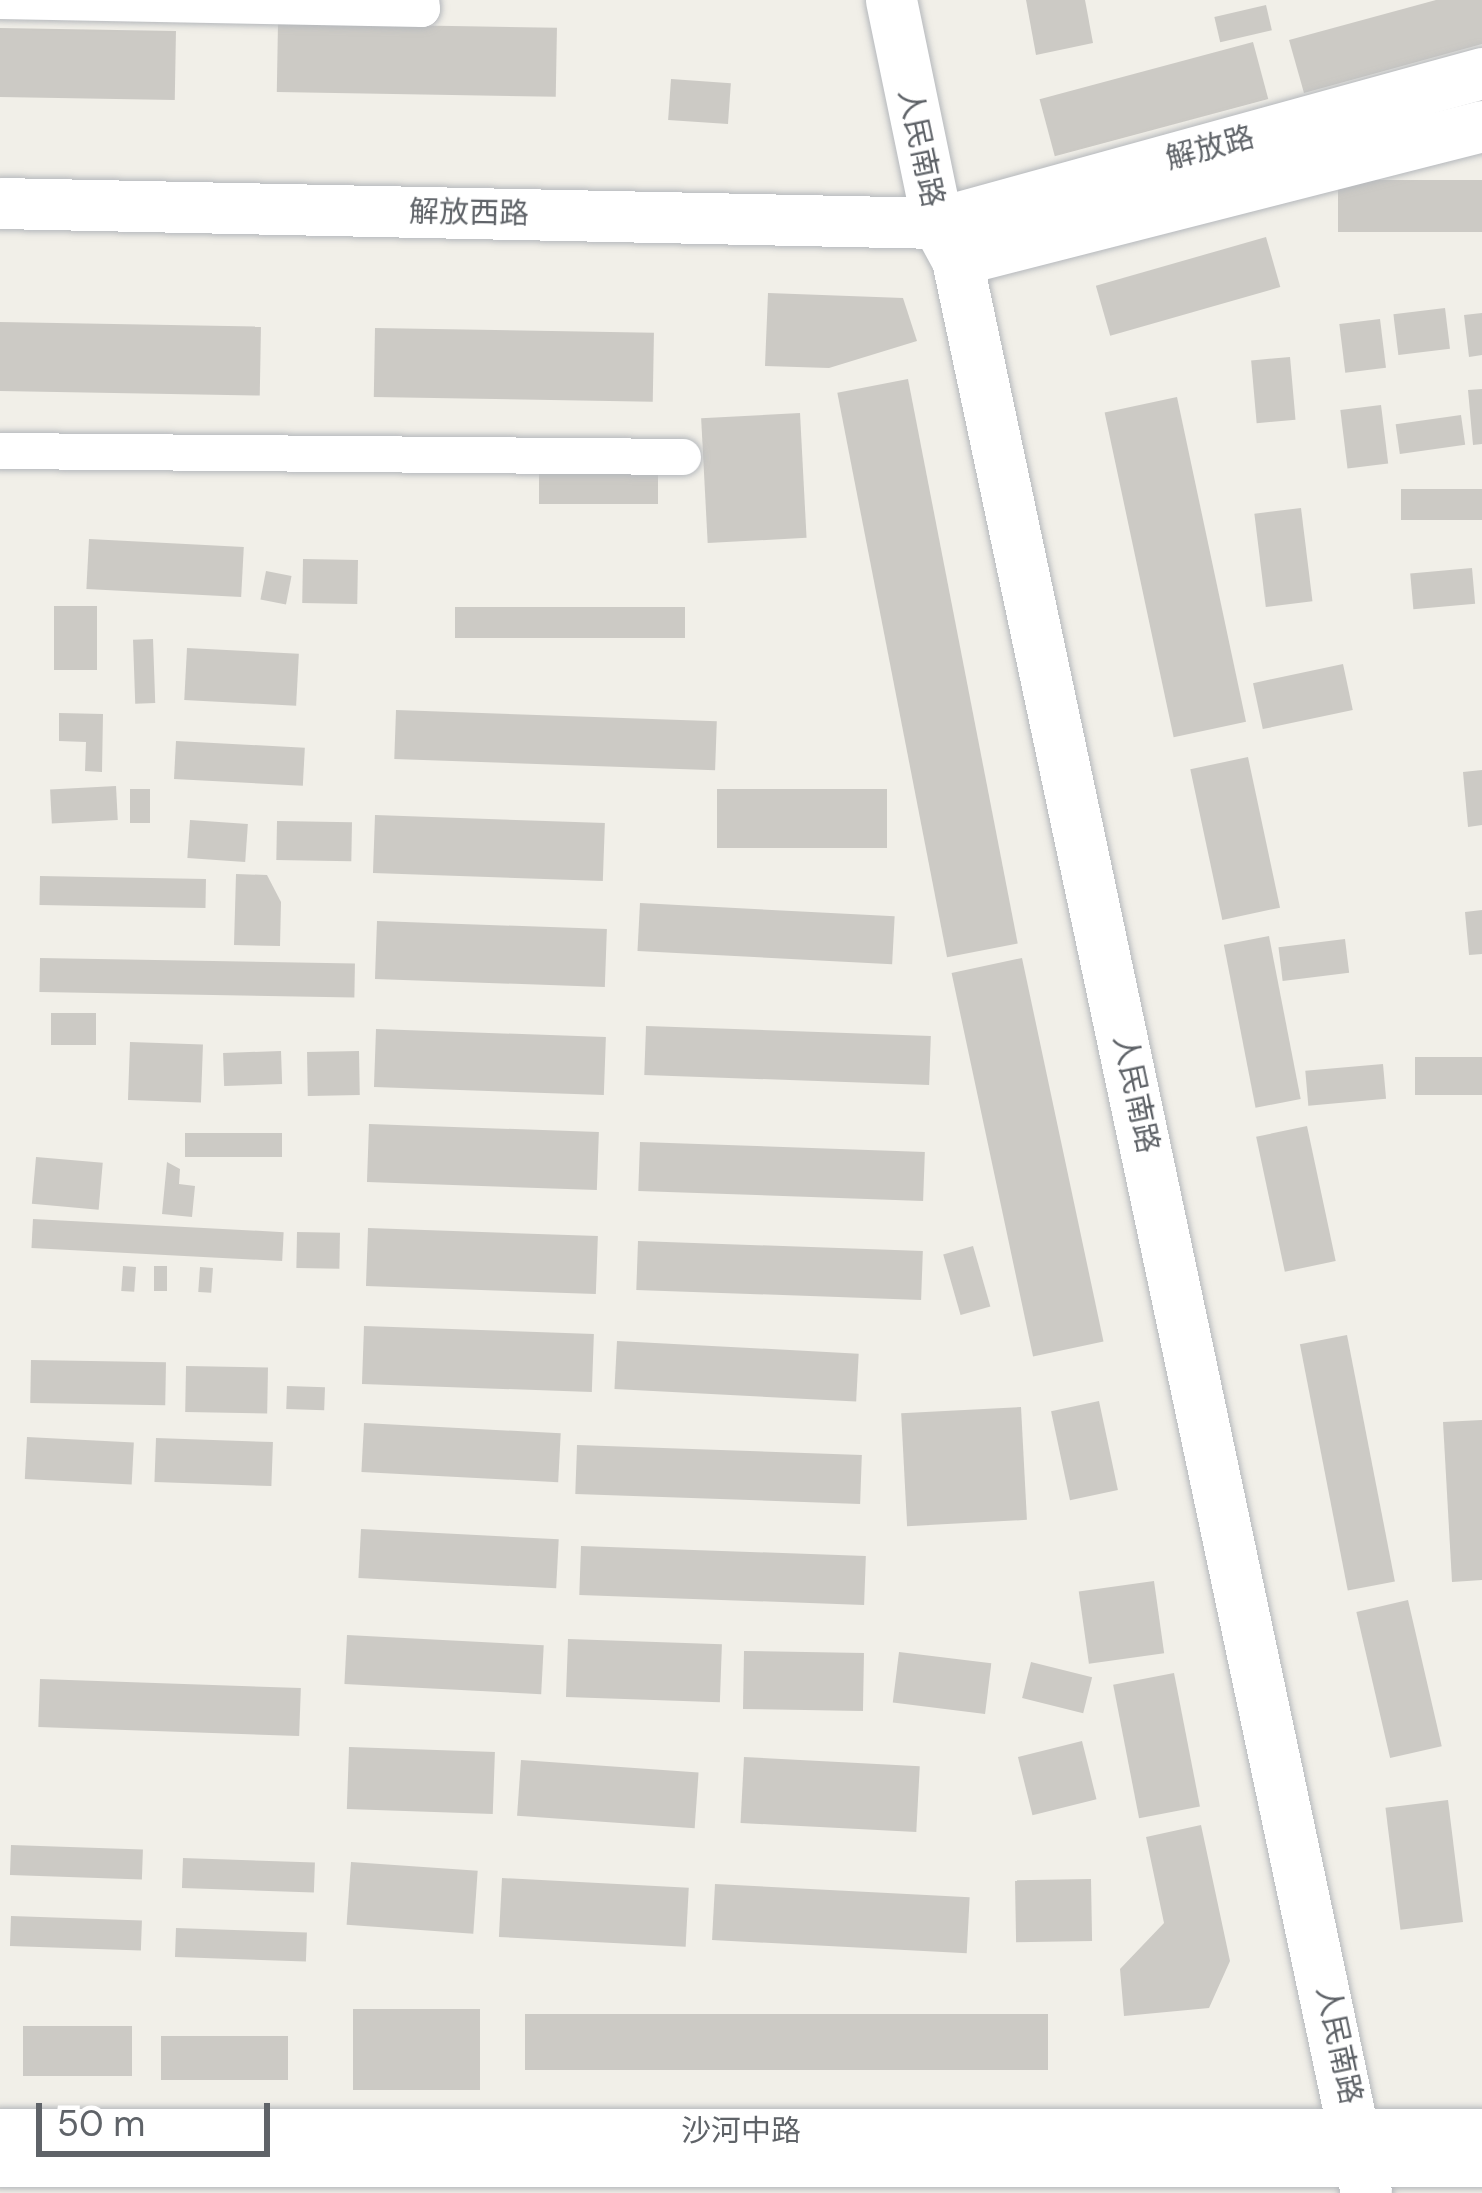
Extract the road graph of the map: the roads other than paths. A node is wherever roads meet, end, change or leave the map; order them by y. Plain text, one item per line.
1 (421, 0) edge
2 (891, 0) edge
3 (0, 1) edge
4 (1482, 73) edge
5 (1482, 126) edge
6 (0, 203) edge
7 (947, 242) junction
8 (0, 451) edge
9 (683, 457) dead end
10 (0, 2131) edge
11 (1482, 2131) edge
12 (1363, 2162) edge
13 (0, 2164) edge
14 (1482, 2164) edge

1 - 3 street
2 - 7 main road, 人民南路
4 - 7 main road, 解放路
5 - 7 main road, 解放路
6 - 7 main road, 解放西路
7 - 12 main road, 人民南路
8 - 9 street
10 - 12 street, 沙河中路
11 - 12 street, 沙河中路
12 - 13 street, 沙河中路
12 - 14 street, 沙河中路

